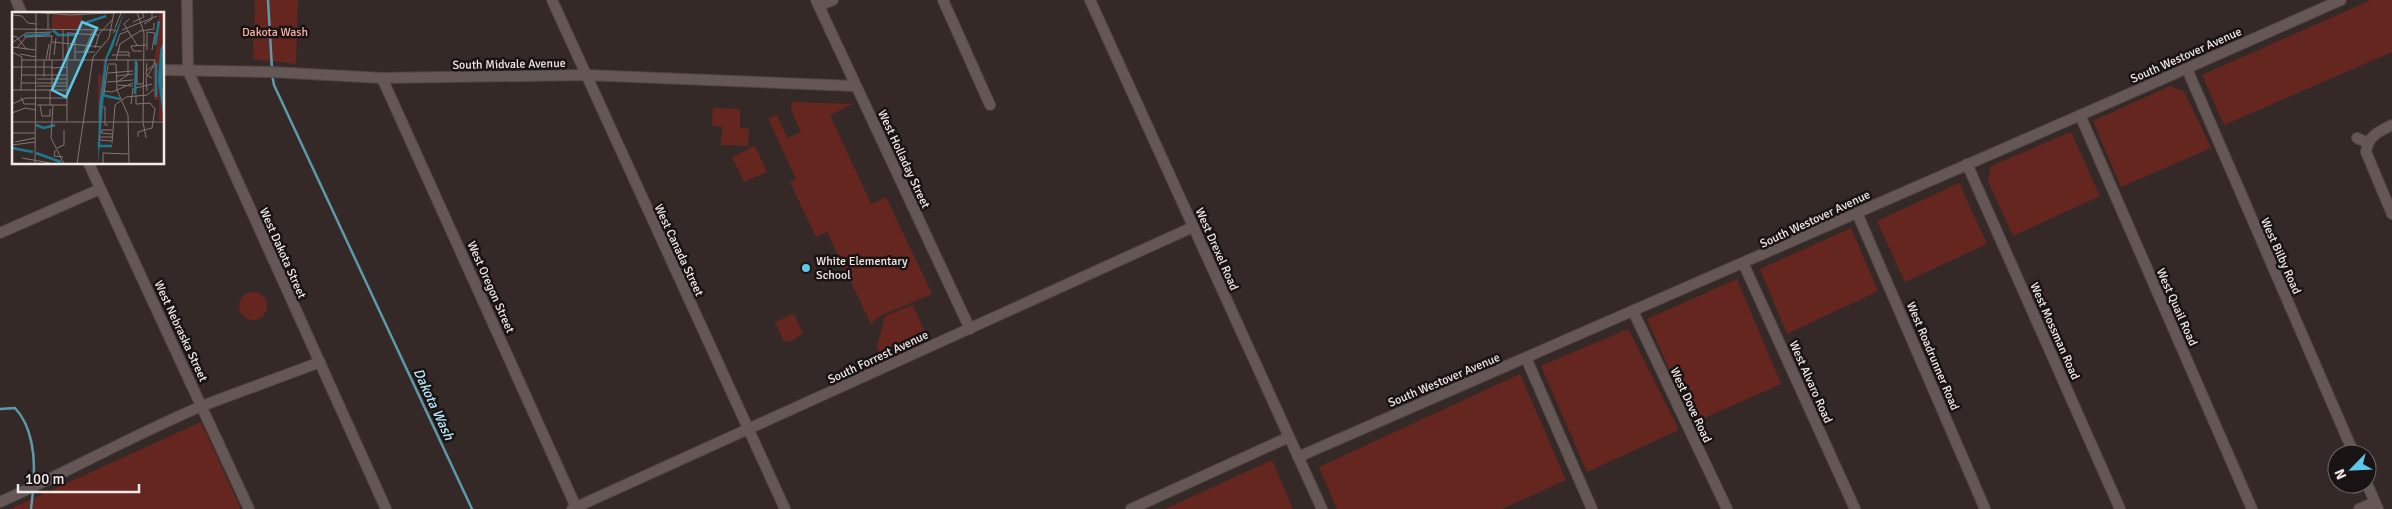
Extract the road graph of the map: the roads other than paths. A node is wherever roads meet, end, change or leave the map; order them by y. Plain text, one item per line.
1 (16, 0) edge
2 (187, 0) edge
3 (552, 0) edge
4 (833, 0) edge
5 (943, 0) edge
6 (1090, 0) edge
7 (2341, 0) edge
8 (818, 3) edge
9 (21, 12) edge
10 (2187, 68) junction
11 (165, 70) edge
12 (188, 71) junction
13 (585, 75) junction
14 (382, 78) junction
15 (855, 86) junction
16 (990, 105) dead end
17 (2080, 116) junction
18 (2392, 125) edge
19 (2357, 138) dead end
20 (2368, 144) junction
21 (1967, 164) junction
22 (89, 165) edge
23 (100, 189) junction
24 (1857, 213) junction
25 (2392, 214) edge
26 (1193, 227) junction
27 (0, 234) edge
28 (1744, 265) junction
29 (1633, 311) junction
30 (970, 329) junction
31 (1526, 358) junction
32 (320, 362) junction
33 (202, 406) junction
34 (748, 431) junction
35 (1289, 437) junction
36 (2350, 444) edge
37 (1298, 457) junction
38 (0, 502) edge
39 (2376, 505) edge
40 (574, 508) edge
41 (249, 509) edge
42 (386, 509) edge
43 (786, 509) edge
44 (1131, 509) edge
45 (1322, 509) edge
46 (1592, 509) edge
47 (1727, 509) edge
48 (1855, 509) edge
49 (1985, 509) edge
50 (2120, 509) edge
51 (2252, 509) edge
52 (2359, 509) edge

1 - 9 street
2 - 12 street, West Dakota Street
3 - 13 street, West Canada Street
4 - 8 street
5 - 16 street
6 - 26 street, West Drexel Road
7 - 10 street, South Westover Avenue
8 - 15 street, West Holladay Street
10 - 17 street, South Westover Avenue
10 - 36 street, West Bilby Road
11 - 12 street, South Midvale Avenue
12 - 14 street, South Midvale Avenue
12 - 32 street, West Dakota Street
13 - 14 street, South Midvale Avenue
13 - 15 street, South Midvale Avenue
13 - 34 street, West Canada Street
14 - 40 street, West Oregon Street
15 - 30 street, West Holladay Street
17 - 21 street, South Westover Avenue
17 - 51 street, West Quail Road
18 - 20 street
19 - 20 street
20 - 25 street
21 - 24 street, South Westover Avenue
21 - 50 street, West Mossman Road
22 - 23 street, West Nebraska Street
23 - 27 street
23 - 33 street, West Nebraska Street
24 - 28 street, South Westover Avenue
24 - 49 street, West Roadrunner Road
26 - 30 street, South Forrest Avenue
26 - 35 street, West Drexel Road
28 - 29 street, South Westover Avenue
28 - 48 street, West Alvaro Road
29 - 31 street, South Westover Avenue
29 - 47 street, West Dove Road
30 - 34 street, South Forrest Avenue
31 - 37 street, South Westover Avenue
31 - 46 street
32 - 33 street
32 - 42 street, West Dakota Street
33 - 38 street
33 - 41 street, West Nebraska Street
34 - 40 street, South Forrest Avenue
34 - 43 street, West Canada Street
35 - 37 street, West Drexel Road
35 - 44 street
37 - 45 street, West Drexel Road
39 - 52 street

